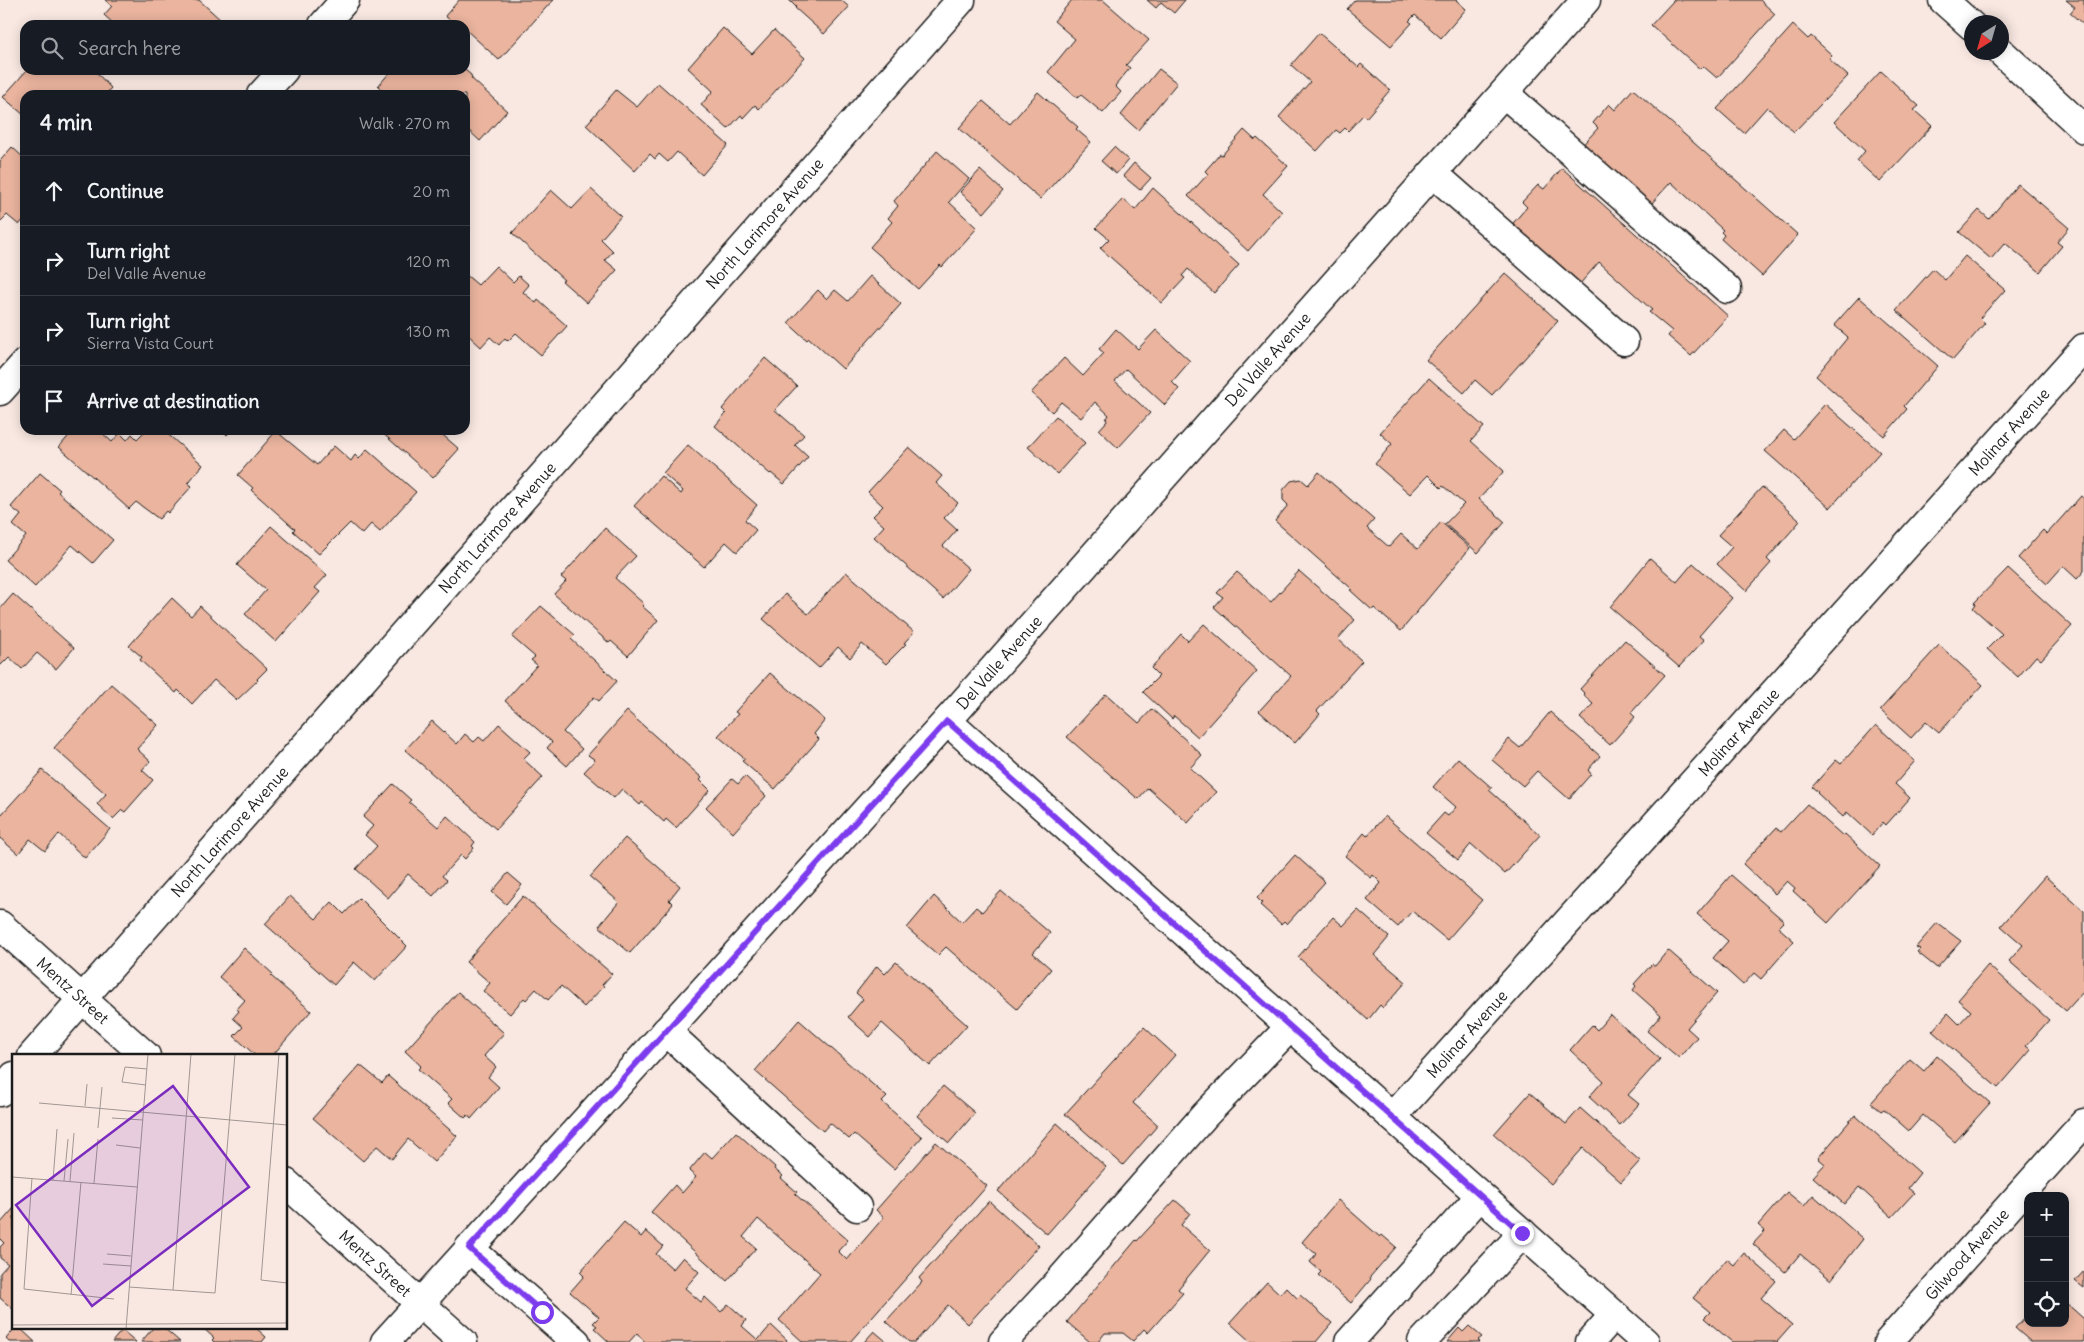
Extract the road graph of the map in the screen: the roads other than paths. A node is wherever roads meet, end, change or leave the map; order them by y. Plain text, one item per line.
1 (345, 0) edge
2 (961, 0) edge
3 (1586, 0) edge
4 (1943, 0) edge
5 (1964, 19) edge
6 (327, 20) edge
7 (2009, 60) edge
8 (279, 75) edge
9 (266, 90) edge
10 (1504, 93) junction
11 (2084, 129) edge
12 (1433, 173) junction
13 (1727, 290) dead end
14 (1624, 341) dead end
15 (2084, 348) edge
16 (20, 368) edge
17 (0, 391) edge
18 (947, 721) junction
19 (0, 925) edge
20 (82, 998) junction
21 (1290, 1027) junction
22 (666, 1031) junction
23 (34, 1054) edge
24 (144, 1054) edge
25 (12, 1078) edge
26 (0, 1092) edge
27 (1392, 1117) junction
28 (2084, 1123) edge
29 (288, 1185) edge
30 (1480, 1196) junction
31 (857, 1208) dead end
32 (1522, 1233) junction
33 (469, 1248) junction
34 (419, 1304) junction
35 (1614, 1315) junction
36 (385, 1342) edge
37 (463, 1342) edge
38 (576, 1342) edge
39 (1003, 1342) edge
40 (1349, 1342) edge
41 (1422, 1342) edge
42 (1590, 1342) edge
43 (1645, 1342) edge
44 (1888, 1342) edge

1 - 6 street
2 - 20 street, North Larimore Avenue
3 - 10 street, Del Valle Avenue
4 - 5 street
7 - 11 street
8 - 9 street
10 - 12 street, Del Valle Avenue
10 - 13 street
12 - 14 street
12 - 18 street, Del Valle Avenue
15 - 27 street, Molinar Avenue
16 - 17 street
18 - 21 street
18 - 22 street, Del Valle Avenue
19 - 20 street, Mentz Street
20 - 23 street, North Larimore Avenue
20 - 24 street, Mentz Street
21 - 27 street
21 - 39 street
22 - 31 street
22 - 33 street, Del Valle Avenue
25 - 26 street
27 - 30 street
28 - 44 street, Gilwood Avenue
29 - 34 street, Mentz Street
30 - 32 street
30 - 40 street
32 - 35 street
32 - 41 street
33 - 34 street, Del Valle Avenue
33 - 38 street
34 - 36 street, Del Valle Avenue
34 - 37 street, Mentz Street
35 - 42 street
35 - 43 street

